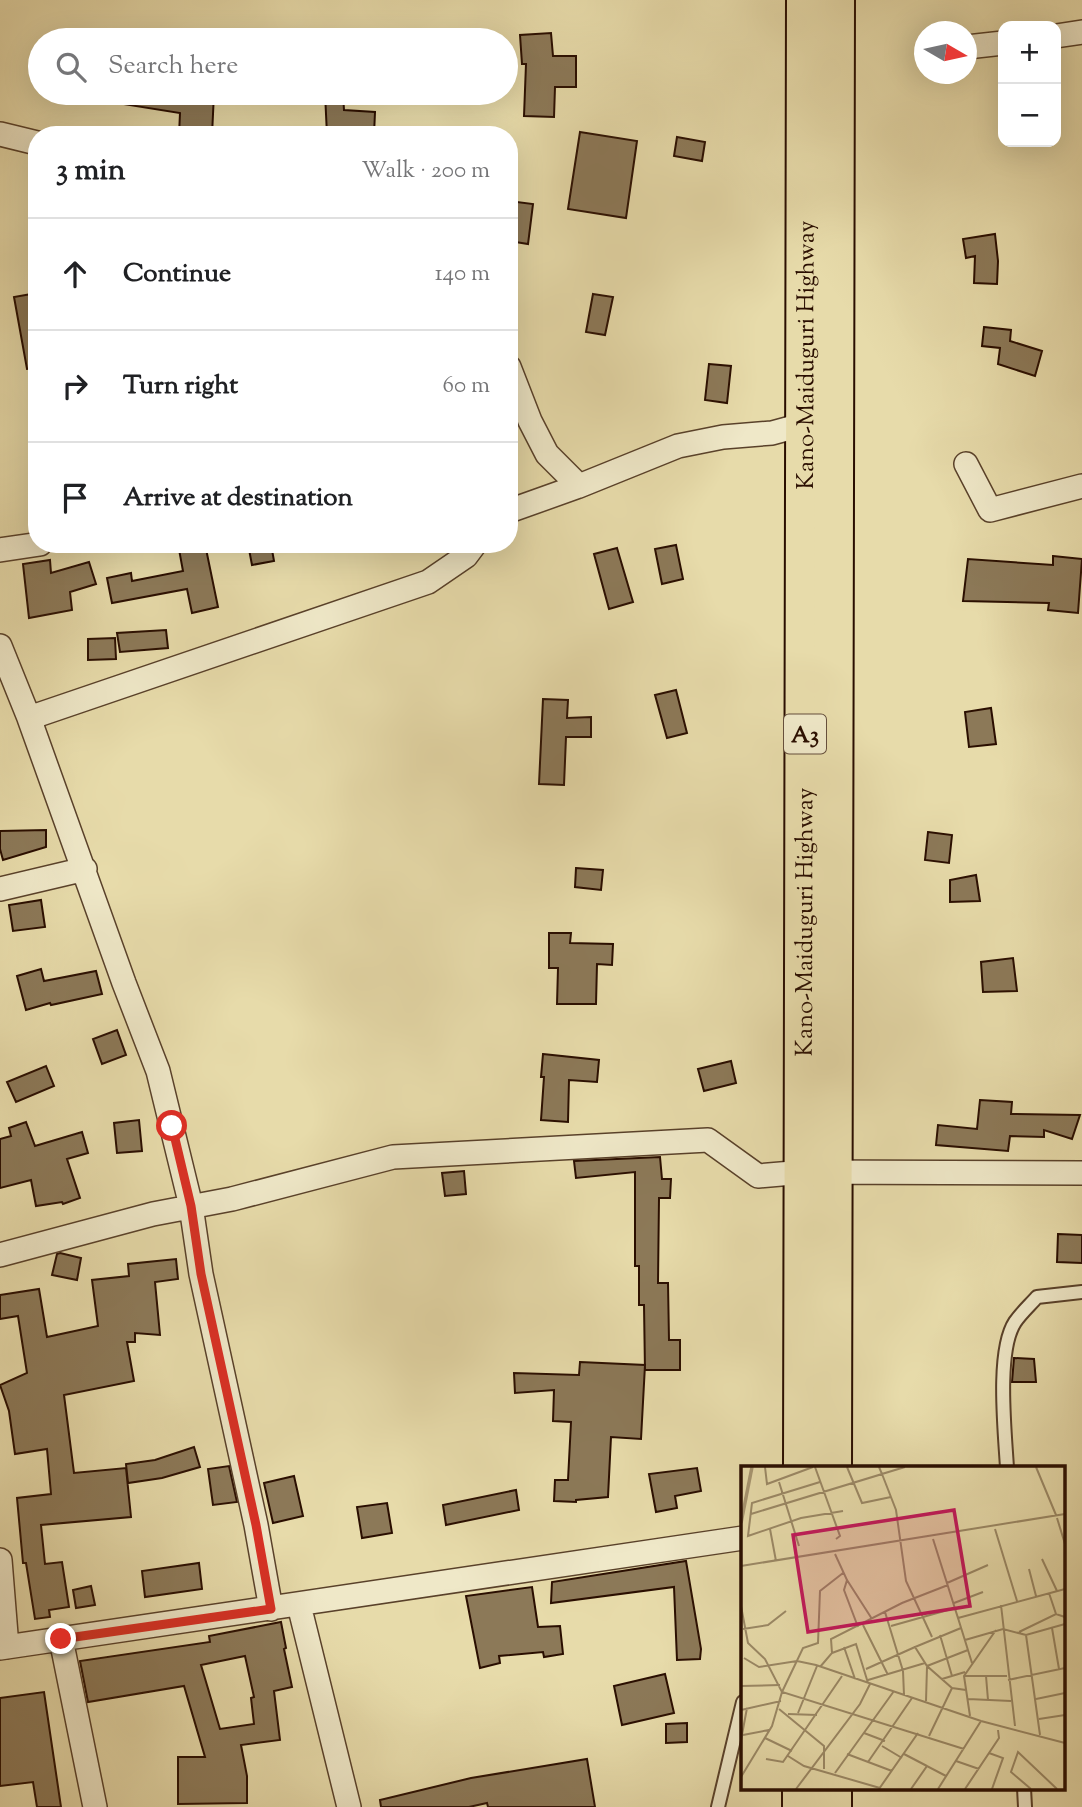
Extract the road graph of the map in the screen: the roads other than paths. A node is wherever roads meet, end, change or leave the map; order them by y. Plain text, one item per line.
1 (806, 0) edge
2 (835, 0) edge
3 (1082, 32) edge
4 (1061, 35) edge
5 (998, 44) edge
6 (977, 46) edge
7 (0, 134) edge
8 (28, 142) edge
9 (518, 390) edge
10 (805, 424) junction
11 (966, 464) dead end
12 (579, 486) junction
13 (1082, 486) edge
14 (518, 508) edge
15 (28, 546) edge
16 (0, 550) edge
17 (468, 553) edge
18 (0, 646) edge
19 (29, 718) junction
20 (85, 869) junction
21 (0, 888) edge
22 (819, 1172) junction
23 (1082, 1173) edge
24 (191, 1206) junction
25 (0, 1255) edge
26 (1082, 1292) edge
27 (803, 1466) edge
28 (832, 1466) edge
29 (1007, 1466) edge
30 (741, 1538) edge
31 (0, 1560) edge
32 (299, 1605) junction
33 (271, 1609) junction
34 (61, 1639) junction
35 (4, 1647) edge
36 (741, 1710) edge
37 (95, 1807) edge
38 (349, 1807) edge
39 (718, 1807) edge

1 - 10 highway, Kano-Maiduguri Highway / A3
2 - 22 highway, Kano-Maiduguri Highway / A3
3 - 4 street
5 - 6 street
7 - 8 street
9 - 12 street
10 - 12 street
10 - 22 highway, Kano-Maiduguri Highway / A3
11 - 13 street
12 - 14 street
15 - 16 street
17 - 19 street
18 - 19 street
19 - 20 street
20 - 21 street
20 - 24 street
22 - 23 street
22 - 24 street
22 - 27 highway, Kano-Maiduguri Highway / A3
22 - 28 highway, Kano-Maiduguri Highway / A3
24 - 25 street
24 - 33 street
26 - 29 lane
30 - 32 street
31 - 35 street
32 - 33 street
32 - 38 street
33 - 34 street
34 - 35 street
34 - 37 street
36 - 39 lane

